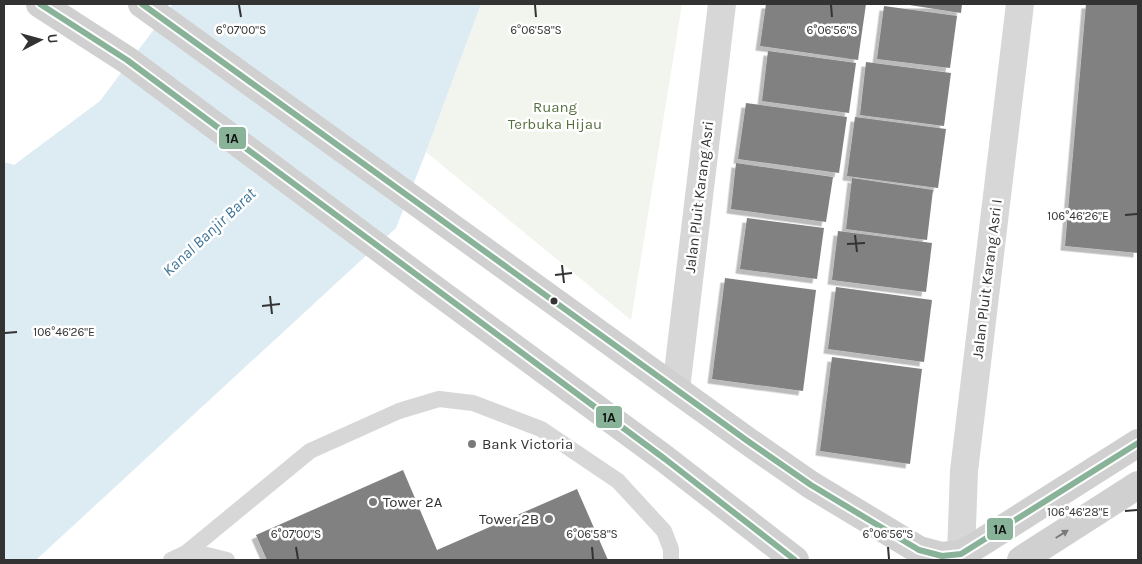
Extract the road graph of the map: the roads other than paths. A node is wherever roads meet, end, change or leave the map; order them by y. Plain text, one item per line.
1 (40, 4) edge
2 (722, 4) edge
3 (1020, 4) edge
4 (152, 10) edge
5 (676, 389) junction
6 (1138, 443) edge
7 (1138, 486) edge
8 (961, 554) junction
9 (178, 556) edge
10 (228, 560) edge
11 (671, 560) edge
12 (795, 560) edge
13 (1021, 560) edge

1 - 12 street
2 - 5 street, Jalan Pluit Karang Asri
3 - 8 street, Jalan Pluit Karang Asri I
4 - 5 street
5 - 8 street
6 - 8 street
13 -> 7 street
9 - 10 lane
9 - 11 lane

